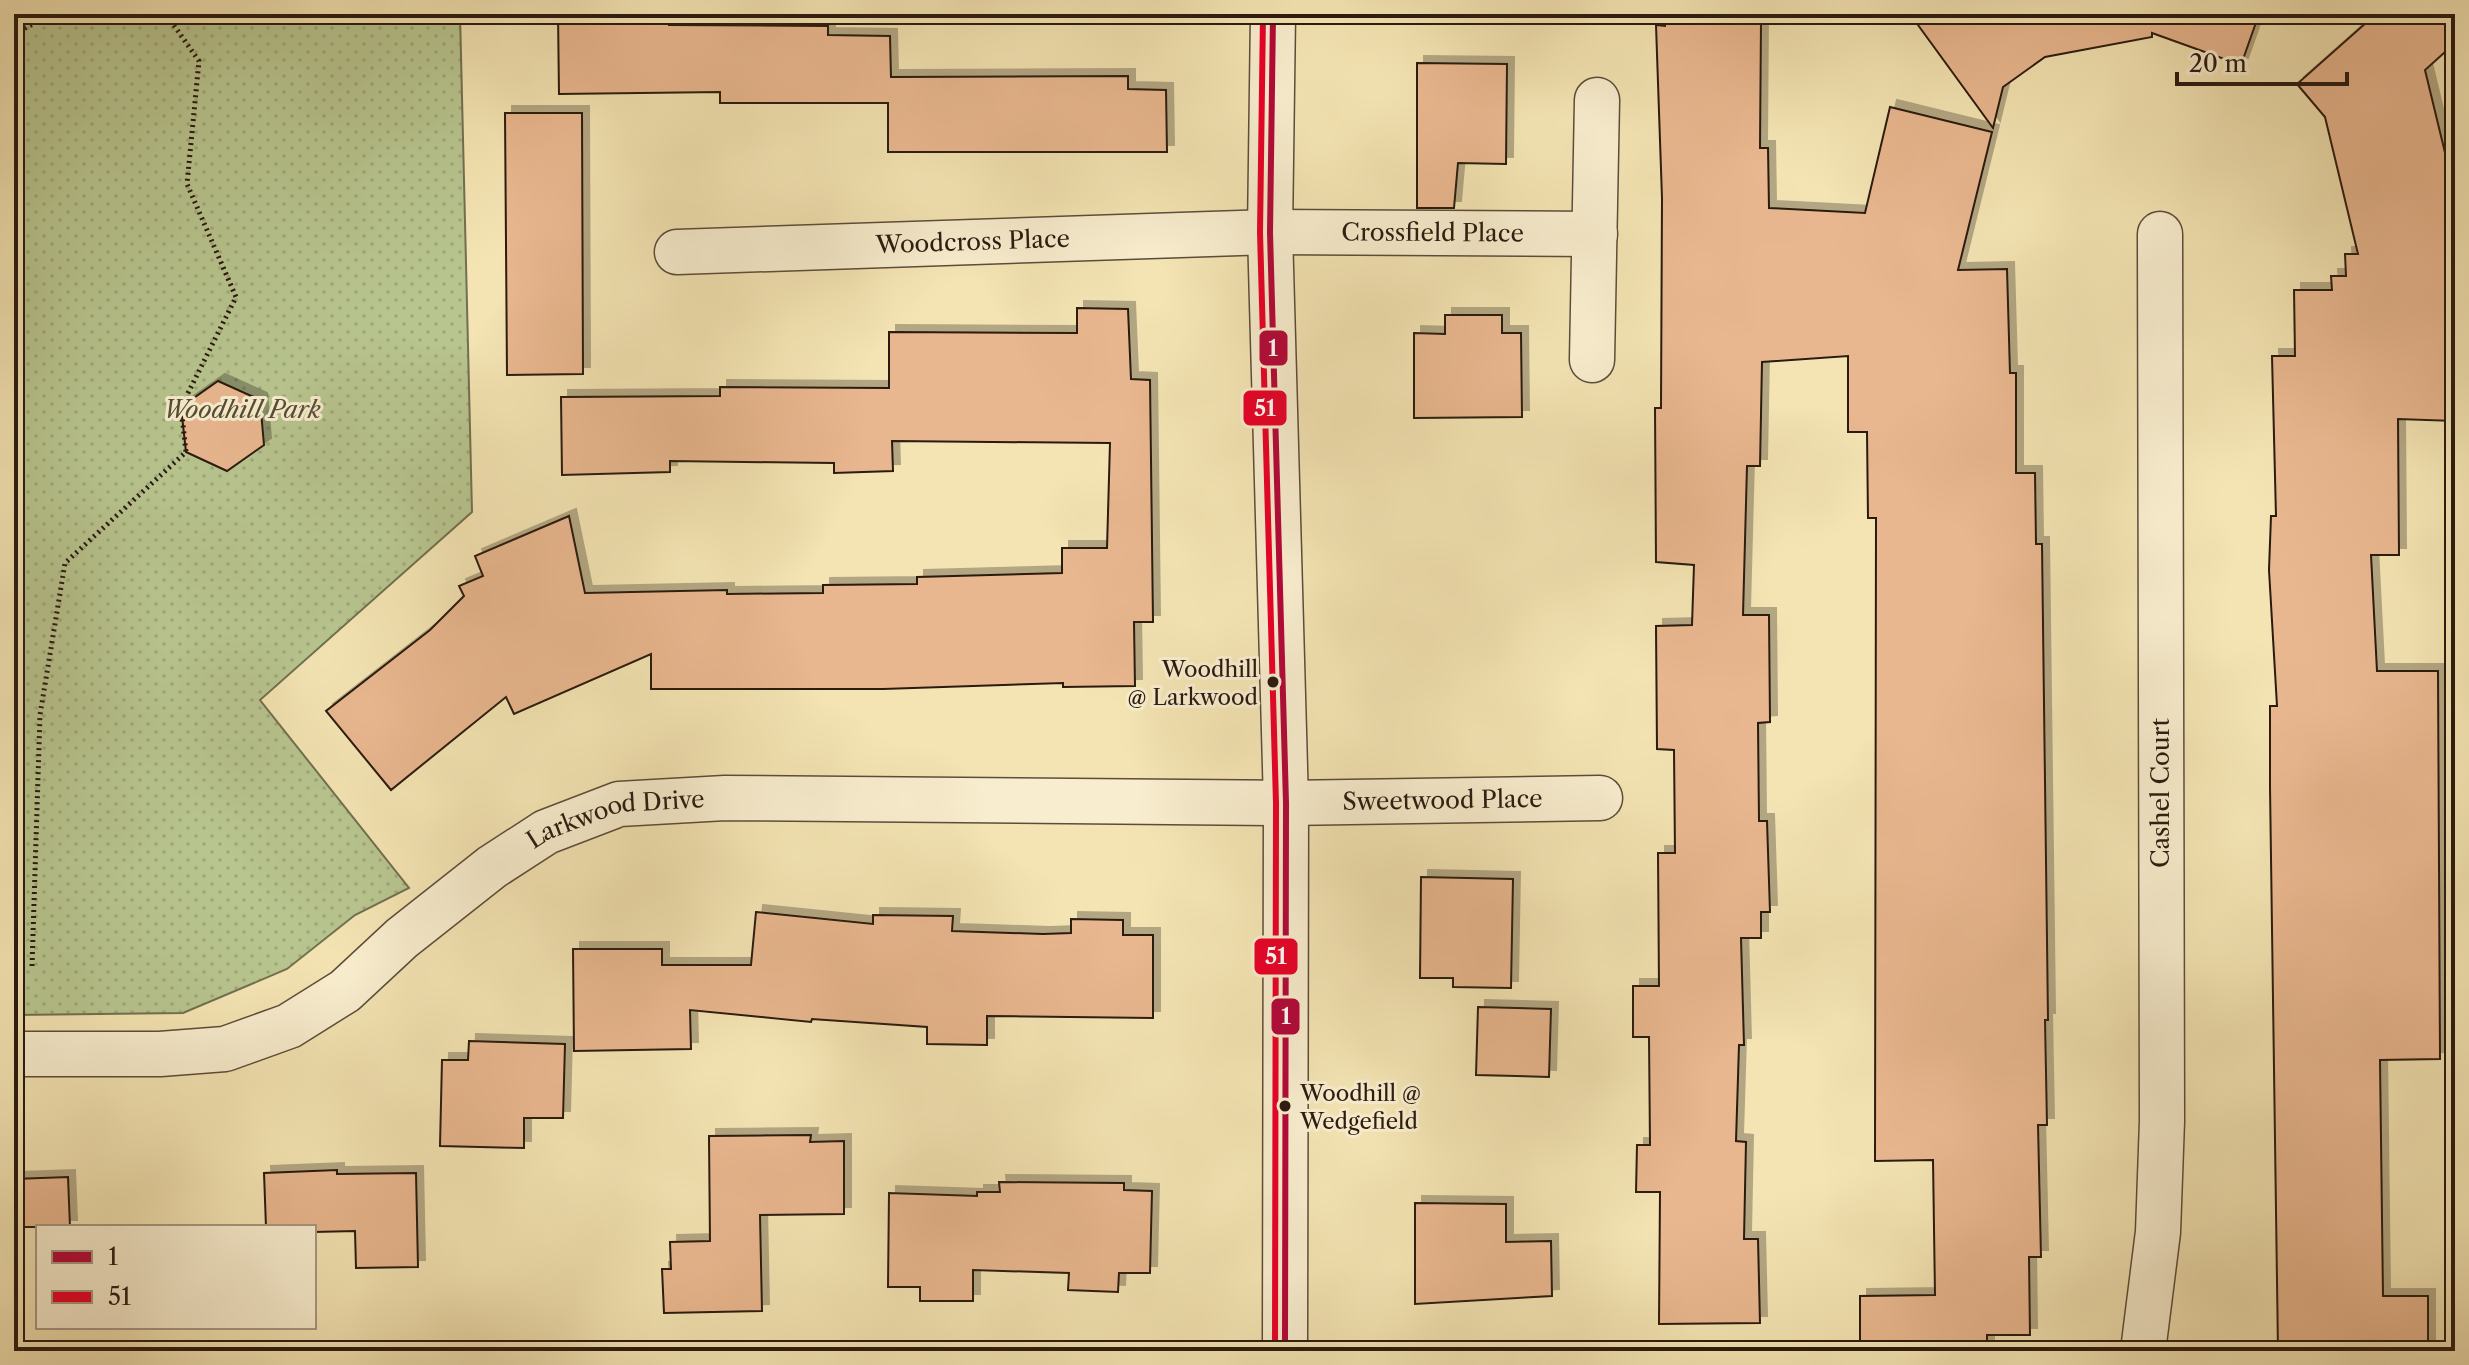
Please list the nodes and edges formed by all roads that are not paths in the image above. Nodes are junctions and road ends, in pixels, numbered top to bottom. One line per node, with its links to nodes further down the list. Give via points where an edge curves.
1 (1273, 14): 3 (street)
2 (1597, 100): 4 (street)
3 (1270, 232): 4 (street, Crossfield Place); 6 (street, Woodcross Place); 9 (street)
4 (1595, 234): 7 (street)
5 (2160, 234): 12 (street, Cashel Court, via 2162,1121 2158,1232)
6 (677, 252)
7 (1592, 360)
8 (1600, 798): 9 (street, Sweetwood Place)
9 (1286, 803): 10 (street, Larkwood Drive, via 725,798 619,804 546,832 492,867 345,991 289,1026 225,1049); 11 (street)
10 (14, 1054)
11 (1285, 1351)
12 (2143, 1351)

